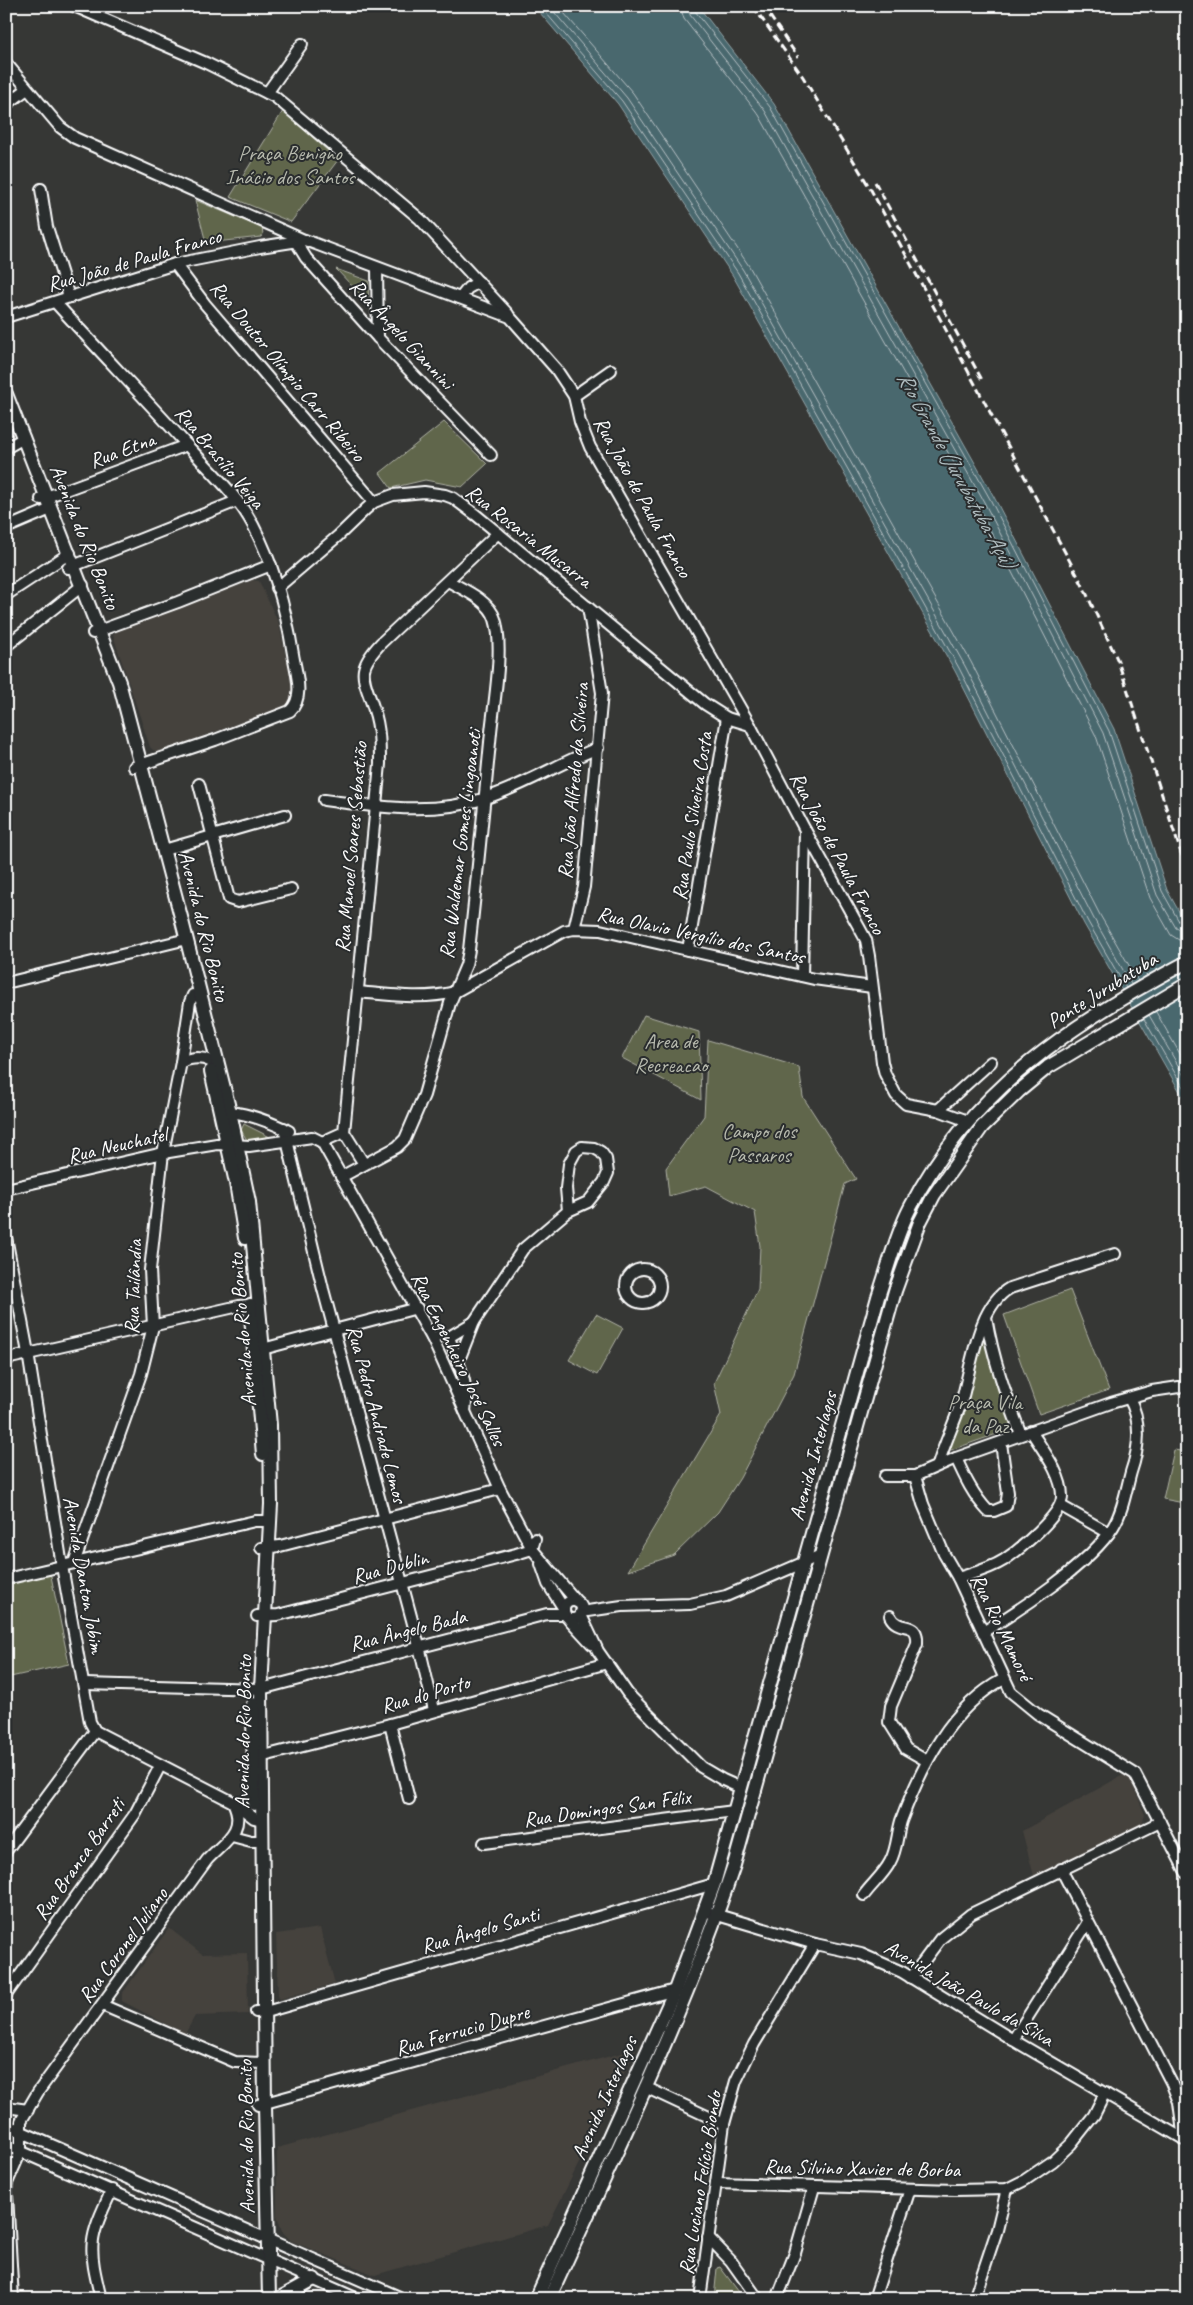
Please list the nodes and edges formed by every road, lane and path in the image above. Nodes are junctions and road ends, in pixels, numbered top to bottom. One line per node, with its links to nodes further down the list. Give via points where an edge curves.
1 (74, 6): 5 (street)
2 (302, 44): 5 (street)
3 (6, 63): 4 (street)
4 (27, 89): 6 (street); 8 (street, via 60,127 75,138)
5 (268, 93): 13 (street, via 420,219)
6 (6, 105)
7 (40, 189): 14 (street, via 47,227)
8 (273, 225): 9 (street); 10 (street)
9 (297, 238): 10 (street, Rua João de Paula Franco); 12 (street, Rua João de Paula Franco); 19 (street, Rua Ângelo Giannini, via 306,258)
10 (275, 244): 11 (street, Rua João de Paula Franco)
11 (175, 264): 14 (street, Rua João de Paula Franco); 30 (street, Rua Doutor Olímpio Carr Ribeiro, via 205,304)
12 (377, 268): 15 (street, Rua João de Paula Franco); 19 (street)
13 (478, 282): 15 (street); 18 (street)
14 (69, 297): 16 (street, Rua João de Paula Franco)
15 (460, 298): 18 (street, Rua João de Paula Franco)
16 (55, 302): 17 (street, Rua João de Paula Franco); 25 (street, Rua Brasílio Veiga)
17 (6, 317)
18 (510, 317): 22 (street, Rua João de Paula Franco, via 556,369)
19 (378, 338): 27 (street, Rua Ângelo Giannini)
20 (612, 370): 22 (street)
21 (6, 394): 24 (main road, Avenida do Rio Bonito)
22 (574, 396): 43 (street, Rua João de Paula Franco, via 590,447)
23 (6, 413): 24 (main road, Avenida do Rio Bonito)
24 (21, 440): 26 (street); 29 (main road, Avenida do Rio Bonito)
25 (187, 445): 28 (street, Rua Brasílio Veiga); 29 (street, Rua Etna)
26 (6, 448)
27 (491, 455)
28 (237, 501): 33 (street); 34 (street, Rua Brasílio Veiga, via 252,523)
29 (45, 502): 31 (street, Rua Etna); 33 (main road, Avenida do Rio Bonito)
30 (374, 502): 32 (street, Rua Rosaria Musarra, via 409,492 444,495 453,498); 37 (street, Rua Rosaria Musarra)
31 (6, 528)
32 (498, 533): 35 (street, Rua Manoel Soares Sebastião); 39 (street, Rua Rosaria Musarra)
33 (69, 561): 36 (main road, Avenida do Rio Bonito); 38 (street)
34 (271, 564): 37 (street, Rua Brasílio Veiga); 40 (street)
35 (448, 581): 47 (street, Rua Waldemar Gomes Lingoanoti, via 481,601 495,618 497,664); 49 (street, Rua Manoel Soares Sebastião, via 381,643 364,666 367,691 380,735)
36 (79, 587): 40 (main road, Avenida do Rio Bonito); 41 (street)
37 (277, 588): 45 (street, Rua Brasílio Veiga, via 299,692 295,706 290,711 215,740)
38 (6, 594)
39 (588, 607): 42 (street, Rua Rosaria Musarra, via 704,704); 44 (street, Rua João Alfredo da Silveira, via 602,693)
40 (97, 632): 45 (main road, Avenida do Rio Bonito)
41 (6, 646)
42 (727, 718): 43 (street, Rua Rosaria Musarra); 57 (street, Rua Paulo Silveira Costa)
43 (750, 725): 51 (street, Rua João de Paula Franco)
44 (598, 748): 47 (street); 55 (street, Rua João Alfredo da Silveira, via 584,887)
45 (138, 765): 53 (main road, Avenida do Rio Bonito); 56 (main road, Avenida do Rio Bonito)
46 (199, 784): 52 (street)
47 (485, 799): 49 (street, via 446,807); 64 (street, Rua Waldemar Gomes Lingoanoti, via 469,950)
48 (324, 800): 49 (street)
49 (375, 806): 63 (street, Rua Manoel Soares Sebastião)
50 (285, 816): 52 (street)
51 (805, 830): 59 (street); 62 (street, Rua João de Paula Franco, via 866,940)
52 (212, 837): 53 (street); 54 (street, via 229,899 238,902)
53 (164, 850): 56 (main road, Avenida do Rio Bonito)
54 (291, 889)
55 (574, 929): 57 (street, Rua Olavio Vergílio dos Santos, via 600,930); 64 (street, Rua Olavio Vergílio dos Santos, via 560,933)
56 (183, 940): 60 (street); 65 (main road, Avenida do Rio Bonito); 71 (main road, Avenida do Rio Bonito)
57 (688, 950): 59 (street, Rua Olavio Vergílio dos Santos)
58 (1187, 962): 66 (main road, Ponte Jurubatuba, via 1136,989)
59 (802, 976): 62 (street, Rua Olavio Vergílio dos Santos)
60 (6, 983)
61 (1187, 984): 70 (main road, Ponte Jurubatuba)
62 (872, 987): 72 (street, Rua João de Paula Franco, via 882,1062 896,1095 906,1104)
63 (358, 992): 64 (street, Rua Olavio Vergílio dos Santos, via 415,997); 76 (street, Rua Manoel Soares Sebastião)
64 (455, 992): 82 (street, Rua Waldemar Gomes Lingoanoti, via 424,1095 405,1139 398,1147)
65 (193, 994): 67 (main road, Avenida do Rio Bonito); 68 (street, Rua Tailândia)
66 (1038, 1053): 74 (main road, Avenida Interlagos)
67 (208, 1060): 68 (street, via 197,1058); 71 (street); 80 (main road, Avenida do Rio Bonito)
68 (181, 1062): 81 (street, Rua Tailândia)
69 (991, 1062): 72 (street)
70 (1048, 1067): 118 (main road, Avenida Interlagos, via 982,1128 934,1195 920,1222 895,1291)
71 (219, 1069): 73 (main road, Avenida do Rio Bonito)
72 (938, 1110): 74 (street, Rua João de Paula Franco)
73 (230, 1112): 75 (street, via 250,1115); 80 (main road, Avenida do Rio Bonito)
74 (968, 1121): 119 (main road, Avenida Interlagos, via 936,1164 910,1209 890,1261)
75 (284, 1128): 77 (street); 78 (street, Rua Pedro Andrade Lemos)
76 (344, 1132): 79 (street); 82 (street)
77 (302, 1137): 78 (street, Rua Neuchatel); 79 (street, via 312,1136)
78 (286, 1140): 80 (street, Rua Neuchatel); 93 (street, Rua Pedro Andrade Lemos)
79 (322, 1142): 83 (street, Rua Engenheiro José Salles)
80 (233, 1146): 81 (street, Rua Neuchatel, via 217,1144); 88 (main road, Avenida do Rio Bonito, via 250,1210)
81 (163, 1153): 84 (street, Rua Neuchatel); 92 (street, Rua Tailândia, via 150,1270)
82 (364, 1164): 83 (street, Rua Waldemar Gomes Lingoanoti)
83 (341, 1177): 89 (street, Rua Engenheiro José Salles)
84 (6, 1189)
85 (568, 1211): 85 (street, via 588,1202 608,1173 606,1159 594,1148 582,1147 569,1164); 91 (street, via 523,1249)
86 (6, 1237): 98 (street, Avenida Danton Jobim)
87 (1115, 1254): 90 (street, via 1010,1288 1001,1293)
88 (255, 1304): 92 (street); 96 (main road, Avenida do Rio Bonito)
89 (417, 1308): 93 (street); 95 (street, Rua Engenheiro José Salles)
90 (986, 1317): 104 (street, via 1001,1383); 107 (street)
91 (474, 1322): 94 (street); 100 (street)
92 (153, 1326): 98 (street); 121 (street, Rua Tailândia, via 141,1374)
93 (336, 1330): 96 (street); 112 (street, Rua Pedro Andrade Lemos)
94 (449, 1336): 95 (street); 97 (street); 100 (street)
95 (432, 1338): 97 (street, Rua Engenheiro José Salles)
96 (259, 1350): 113 (main road, Avenida do Rio Bonito, via 270,1425)
97 (438, 1350): 103 (street, Rua Engenheiro José Salles)
98 (28, 1354): 99 (street); 122 (street, Avenida Danton Jobim)
99 (6, 1359)
100 (459, 1360): 103 (street, via 466,1398)
101 (1179, 1387): 102 (street)
102 (1129, 1398): 104 (street); 114 (street, via 1135,1414 1138,1446 1121,1511)
103 (465, 1412): 110 (street, Rua Engenheiro José Salles)
104 (1026, 1433): 105 (street); 111 (street, via 1056,1475 1062,1497)
105 (1001, 1443): 106 (street); 106 (street, via 1008,1493 1006,1506 1001,1509 988,1510 980,1502 970,1489)
106 (956, 1458): 107 (street)
107 (938, 1466): 109 (street)
108 (885, 1476): 109 (street)
109 (915, 1476): 123 (street, Rua Rio Mamoré, via 944,1554)
110 (500, 1489): 112 (street); 117 (street, Rua Engenheiro José Salles, via 511,1502)
111 (1060, 1506): 114 (street); 123 (street, via 1030,1539 1004,1560 986,1570)
112 (386, 1519): 116 (street); 125 (street, Rua Pedro Andrade Lemos)
113 (266, 1520): 116 (main road, Avenida do Rio Bonito); 121 (street)
114 (1109, 1533): 131 (street, via 1056,1583)
115 (535, 1538): 117 (street)
116 (265, 1548): 129 (main road, Avenida do Rio Bonito)
117 (532, 1549): 120 (street, Rua Engenheiro José Salles); 125 (street, Rua Dublin)
118 (821, 1555): 119 (street); 159 (main road, Avenida Interlagos)
119 (806, 1560): 127 (street, via 726,1596 690,1604 622,1606); 144 (main road, Avenida Interlagos)
120 (540, 1561): 126 (street, Rua Engenheiro José Salles); 128 (street, Rua Engenheiro José Salles, via 548,1584)
121 (74, 1563): 122 (street)
122 (62, 1566): 124 (street); 136 (street, Avenida Danton Jobim)
123 (958, 1578): 131 (street, Rua Rio Mamoré)
124 (6, 1579)
125 (403, 1583): 129 (street, Rua Dublin, via 278,1616); 132 (street, Rua Pedro Andrade Lemos)
126 (576, 1602): 127 (street, via 582,1608); 128 (street, via 567,1603)
127 (581, 1613): 128 (street, via 576,1619); 133 (street, Rua Engenheiro José Salles)
128 (566, 1614): 132 (street, Rua Ângelo Bada, via 547,1614); 133 (street, Rua Engenheiro José Salles)
129 (261, 1616): 137 (main road, Avenida do Rio Bonito)
130 (890, 1616): 142 (street, via 896,1624 918,1634 917,1644 891,1706 889,1722 906,1749)
131 (983, 1632): 135 (street, Rua Rio Mamoré)
132 (419, 1646): 137 (street, Rua Ângelo Bada); 138 (street, Rua Pedro Andrade Lemos)
133 (596, 1649): 134 (street, Rua Engenheiro José Salles)
134 (606, 1663): 138 (street, Rua do Porto); 144 (street, Rua Engenheiro José Salles, via 628,1694 700,1766)
135 (1004, 1679): 142 (street, via 970,1702); 149 (street, Rua Rio Mamoré, via 1011,1692 1027,1706 1131,1770)
136 (85, 1684): 137 (street, Rua Ângelo Bada); 140 (street, Avenida Danton Jobim, via 90,1722)
137 (257, 1689): 141 (main road, Avenida do Rio Bonito)
138 (434, 1710): 139 (street, Rua do Porto)
139 (390, 1724): 141 (street, Rua do Porto); 145 (street)
140 (95, 1731): 143 (street); 153 (street)
141 (258, 1758): 148 (main road, Avenida do Rio Bonito)
142 (927, 1761): 157 (street, via 901,1823 890,1862)
143 (160, 1766): 146 (street); 164 (street, Rua Branca Barreti, via 135,1814)
144 (741, 1788): 147 (main road, Avenida Interlagos)
145 (409, 1799)
146 (233, 1802): 148 (street); 150 (street, via 238,1820)
147 (734, 1811): 152 (street, Rua Domingos San Félix); 156 (main road, Avenida Interlagos)
148 (258, 1819): 151 (main road, Avenida do Rio Bonito)
149 (1160, 1822): 154 (street); 155 (street)
150 (232, 1836): 151 (street); 165 (street, Rua Coronel Juliano, via 207,1860)
151 (258, 1841): 166 (main road, Avenida do Rio Bonito)
152 (484, 1843)
153 (6, 1851)
154 (1061, 1869): 160 (street); 162 (street, via 957,1924 940,1939)
155 (1187, 1874)
156 (714, 1884): 158 (main road, Avenida Interlagos); 166 (street, Rua Ângelo Santi)
157 (864, 1895)
158 (704, 1911): 159 (street); 163 (main road, Avenida Interlagos)
159 (717, 1915): 161 (street, Avenida João Paulo da Silva); 169 (main road, Avenida Interlagos)
160 (1088, 1922): 167 (street); 177 (street, via 1171,2082 1179,2102)
161 (815, 1944): 162 (street, Avenida João Paulo da Silva, via 861,1954); 174 (street, Rua Luciano Felício Biondo, via 742,2066)
162 (911, 1978): 167 (street, Avenida João Paulo da Silva)
163 (675, 1990): 171 (street, Rua Ferrucio Dupre); 200 (main road, Avenida Interlagos)
164 (6, 1995)
165 (102, 2005): 168 (street, via 235,2062); 173 (street, Rua Coronel Juliano)
166 (260, 2012): 168 (main road, Avenida do Rio Bonito)
167 (1012, 2040): 170 (street, Avenida João Paulo da Silva)
168 (261, 2063): 171 (main road, Avenida do Rio Bonito)
169 (645, 2087): 174 (street); 201 (main road, Avenida Interlagos)
170 (1104, 2093): 177 (street, Avenida João Paulo da Silva); 185 (street, via 1094,2115 1071,2144 1053,2161)
171 (261, 2105): 189 (main road, Avenida do Rio Bonito)
172 (6, 2107): 173 (street)
173 (28, 2110): 176 (street, Rua Coronel Juliano, via 21,2121)
174 (724, 2124): 182 (street, Rua Luciano Felício Biondo)
175 (6, 2125): 176 (street)
176 (21, 2131): 179 (street, Rua Coronel Juliano); 189 (street)
177 (1185, 2141)
178 (6, 2145): 179 (street)
179 (21, 2151): 181 (street); 186 (street)
180 (6, 2178): 181 (street)
181 (7, 2183): 187 (street)
182 (716, 2183): 183 (street, Rua Silvino Xavier de Borba); 188 (street, Rua Luciano Felício Biondo)
183 (814, 2187): 184 (street, Rua Silvino Xavier de Borba); 204 (street, via 796,2252)
184 (910, 2189): 185 (street, Rua Silvino Xavier de Borba); 205 (street)
185 (1007, 2189): 206 (street)
186 (112, 2190): 190 (street); 195 (street, via 93,2231 91,2245)
187 (8, 2214): 194 (street)
188 (708, 2237): 202 (street, Rua Luciano Felício Biondo); 203 (street, via 731,2261)
189 (263, 2238): 190 (main road, Avenida do Rio Bonito); 191 (street)
190 (264, 2258): 192 (street); 196 (main road, Avenida do Rio Bonito); 197 (main road, Avenida do Rio Bonito)
191 (320, 2261): 192 (street); 199 (street)
192 (314, 2279): 193 (street); 198 (main road)
193 (353, 2298)
194 (13, 2299)
195 (102, 2299)
196 (263, 2299)
197 (269, 2299)
198 (278, 2299)
199 (404, 2299)
200 (536, 2299)
201 (548, 2299)
202 (700, 2299)
203 (758, 2299)
204 (777, 2299)
205 (874, 2299)
206 (974, 2299)

